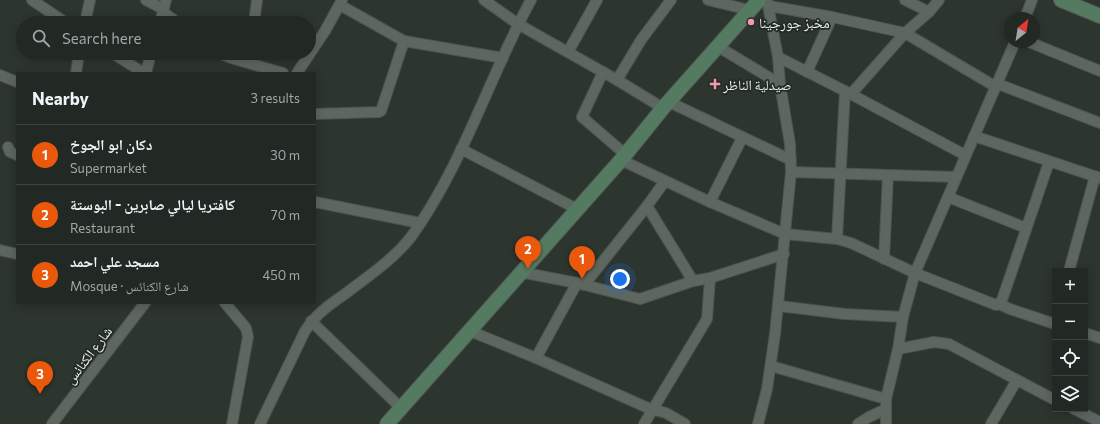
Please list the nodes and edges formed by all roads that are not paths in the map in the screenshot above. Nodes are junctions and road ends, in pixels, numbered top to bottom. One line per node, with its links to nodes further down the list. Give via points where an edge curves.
1 (32, 0): 20 (street)
2 (90, 0): 21 (street)
3 (146, 0): 16 (street)
4 (257, 0): 23 (street)
5 (484, 0): 25 (street)
6 (532, 0): 25 (street)
7 (597, 0): 32 (street)
8 (671, 0): 49 (street, via 641,40)
9 (708, 0): 15 (street)
10 (905, 0): 17 (street)
11 (939, 0): 17 (street)
12 (1032, 0): 18 (street)
13 (1061, 0): 19 (street)
14 (341, 2): 27 (street); 28 (street)
15 (761, 4): 24 (street); 29 (street); 33 (street)
16 (164, 7): 22 (street)
17 (929, 12): 26 (street)
18 (1027, 12)
19 (1099, 13)
20 (56, 16)
21 (87, 16)
22 (172, 16)
23 (255, 16)
24 (832, 17): 26 (street); 47 (street)
25 (518, 24): 32 (street); 34 (street)
26 (905, 33): 52 (street); 53 (street)
27 (404, 41): 34 (street); 55 (street, via 381,111)
28 (316, 44)
29 (717, 46): 51 (street); 54 (street)
30 (1040, 46): 40 (street)
31 (1013, 48): 52 (street)
32 (568, 52): 46 (street)
33 (778, 57): 47 (street); 51 (street)
34 (503, 58): 60 (street)
35 (78, 60): 41 (street)
36 (124, 60): 42 (street)
37 (149, 60): 43 (street)
38 (254, 60): 44 (street)
39 (306, 60): 45 (street)
40 (1100, 71)
41 (76, 72)
42 (143, 72)
43 (145, 72)
44 (281, 72)
45 (298, 72)
46 (602, 72): 49 (street); 63 (street, via 582,117)
47 (806, 72): 53 (street)
48 (0, 75): 50 (street)
49 (617, 80): 54 (street)
50 (16, 82)
51 (780, 84): 64 (street)
52 (997, 86): 56 (street); 57 (street)
53 (848, 92): 62 (street); 67 (street)
54 (666, 105): 58 (street); 63 (street)
55 (316, 114)
56 (1100, 123)
57 (974, 136): 62 (street); 65 (street)
58 (742, 138): 64 (street); 74 (street)
59 (8, 147): 61 (street, via 10,152)
60 (461, 149): 76 (street); 77 (street, via 436,198)
61 (16, 155)
62 (965, 155): 69 (street)
63 (623, 157): 71 (street); 76 (street)
64 (791, 160): 66 (street)
65 (1049, 162): 70 (street); 78 (street)
66 (791, 172): 67 (street); 79 (street)
67 (841, 173): 68 (street); 80 (street)
68 (888, 175): 69 (street); 84 (street)
69 (956, 177): 72 (street)
70 (1097, 177): 85 (street)
71 (665, 181): 74 (street); 75 (street)
72 (948, 197): 78 (street); 87 (street)
73 (316, 202): 77 (street)
74 (710, 202): 79 (street)
75 (647, 206): 89 (street); 90 (street)
76 (577, 209): 86 (street)
77 (420, 222): 96 (street, via 392,258)
78 (1026, 228): 93 (street)
79 (785, 234): 80 (street); 83 (street)
80 (837, 239): 84 (street)
81 (0, 250): 82 (street)
82 (16, 254)
83 (784, 254): 88 (street); 94 (street)
84 (884, 259): 87 (street)
85 (1070, 268)
86 (520, 272): 90 (street); 98 (street)
87 (915, 273): 93 (street, via 992,304); 95 (street)
88 (710, 278): 89 (street); 108 (street, via 708,319)
89 (693, 280): 90 (street, via 640,299)
90 (580, 284): 102 (street)
91 (141, 304): 111 (street, شارع الكنائس)
92 (226, 304): 112 (street, via 246,328 248,337)
93 (999, 304): 97 (street)
94 (779, 306): 95 (street, via 845,314); 103 (street)
95 (903, 317): 101 (street)
96 (311, 321): 107 (street); 113 (street)
97 (1052, 323)
98 (470, 331): 102 (street); 107 (street)
99 (1088, 334): 100 (street)
100 (1100, 338)
101 (898, 349): 104 (street, via 934,342 949,344); 106 (street)
102 (536, 358): 108 (street)
103 (771, 366): 106 (street); 117 (street)
104 (1017, 380): 105 (street); 120 (street)
105 (1052, 398)
106 (886, 404): 118 (street); 119 (street)
107 (401, 408): 114 (street)
108 (654, 410): 115 (street); 116 (street, via 666,413)
109 (1080, 412): 110 (street)
110 (1100, 422)
111 (52, 424)
112 (232, 424)
113 (260, 424)
114 (387, 424)
115 (644, 424)
116 (685, 424)
117 (758, 424)
118 (858, 424)
119 (886, 424)
120 (991, 424)

